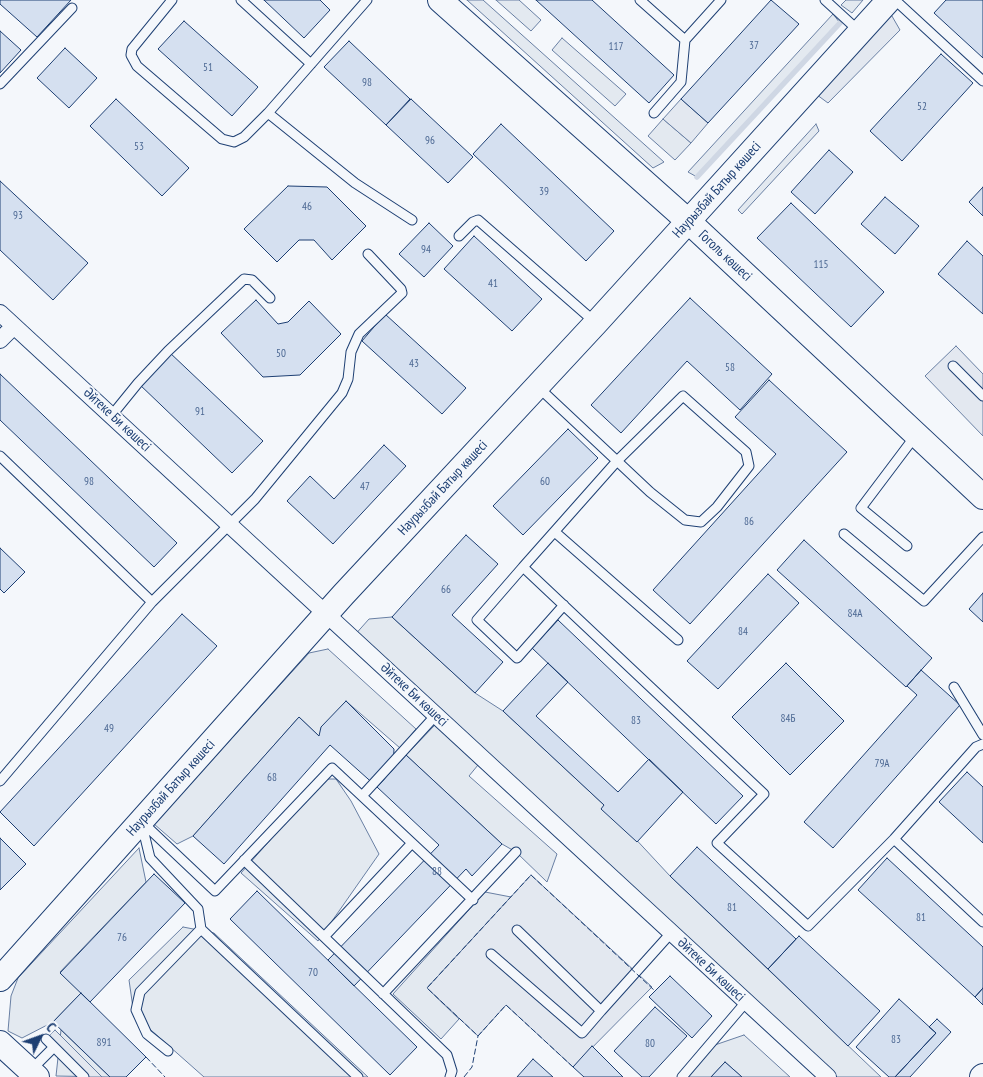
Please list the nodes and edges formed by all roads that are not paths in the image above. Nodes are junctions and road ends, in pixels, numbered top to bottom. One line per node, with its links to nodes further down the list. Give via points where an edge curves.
1 (172, 0): 16 (lane, via 132,49 131,55 137,66 222,139 234,142 244,137)
2 (241, 0): 13 (lane)
3 (367, 0): 13 (lane)
4 (440, 0): 19 (main road, Гоголь көшесі)
5 (640, 0): 12 (lane)
6 (722, 0): 12 (lane)
7 (825, 0): 11 (lane)
8 (889, 0): 11 (main road, Наурызбай Батыр көшесі)
9 (895, 0): 14 (lane)
10 (72, 8): 15 (lane)
11 (860, 32): 19 (main road, Наурызбай Батыр көшесі)
12 (685, 40): 17 (lane, via 681,82)
13 (310, 64): 16 (lane)
14 (983, 81)
15 (0, 84)
16 (268, 113): 18 (lane, via 355,183)
17 (654, 113)
18 (412, 220)
19 (688, 222): 24 (main road, Наурызбай Батыр көшесі); 31 (main road, Гоголь көшесі)
20 (459, 236): 24 (lane, via 478,220)
21 (368, 254): 35 (lane, via 402,293 359,334 351,352 348,379 342,393 255,499)
22 (270, 298): 30 (lane, via 252,280 244,279 168,351)
23 (0, 313): 25 (street, Әйтеке Би көшесі)
24 (596, 323): 28 (main road, Наурызбай Батыр көшесі)
25 (14, 326): 26 (street); 30 (street, Әйтеке Би көшесі)
26 (0, 340)
27 (952, 366): 29 (lane)
28 (538, 386): 33 (lane); 43 (main road, Наурызбай Батыр көшесі)
29 (983, 396)
30 (112, 416): 35 (street, Әйтеке Би көшесі)
31 (916, 435): 34 (main road, Гоголь көшесі); 39 (lane, via 861,508)
32 (0, 456): 41 (lane)
33 (617, 461): 33 (lane, via 685,520 701,522 749,466 746,452 683,396); 36 (lane)
34 (983, 497)
35 (229, 524): 41 (lane); 43 (street, Әйтеке Би көшесі)
36 (556, 533): 40 (lane); 44 (lane)
37 (844, 534): 38 (lane, via 924,601)
38 (983, 537)
39 (907, 546)
40 (523, 567): 42 (lane); 42 (lane, via 477,620 516,658)
41 (152, 602): 49 (lane)
42 (564, 604): 52 (lane, via 764,794 717,843 808,926)
43 (327, 613): 46 (street, Әйтеке Би көшесі); 51 (main road, Наурызбай Батыр көшесі)
44 (678, 640)
45 (954, 687): 47 (lane)
46 (436, 715): 50 (lane); 60 (street, Әйтеке Би көшесі)
47 (983, 735)
48 (983, 744): 52 (lane, via 976,747)
49 (0, 781)
50 (362, 796): 53 (lane); 55 (lane, via 332,768)
51 (141, 821): 55 (lane, via 215,890); 58 (lane, via 150,858 198,909); 63 (main road, Наурызбай Батыр көшесі)
52 (894, 839): 57 (lane)
53 (412, 843): 56 (lane); 61 (lane)
54 (516, 852): 56 (lane)
55 (244, 860): 61 (lane)
56 (473, 900): 64 (lane)
57 (983, 922)
58 (201, 929): 70 (lane, via 140,992 136,1010 147,1034); 73 (lane)
59 (516, 930): 66 (lane)
60 (671, 933): 65 (street, Әйтеке Би көшесі); 66 (lane)
61 (324, 937): 64 (lane)
62 (492, 954): 66 (lane, via 582,1033)
63 (0, 978)
64 (383, 994): 74 (lane, via 447,1055 452,1071)
65 (746, 1002): 75 (lane); 76 (street, Әйтеке Би көшесі)
66 (600, 1011)
67 (46, 1039): 69 (lane)
68 (0, 1043): 71 (main road)
69 (54, 1047): 71 (lane); 72 (lane)
70 (168, 1051)
71 (33, 1074)
72 (84, 1077)
73 (358, 1077)
74 (450, 1077)
75 (682, 1077)
76 (828, 1077)

